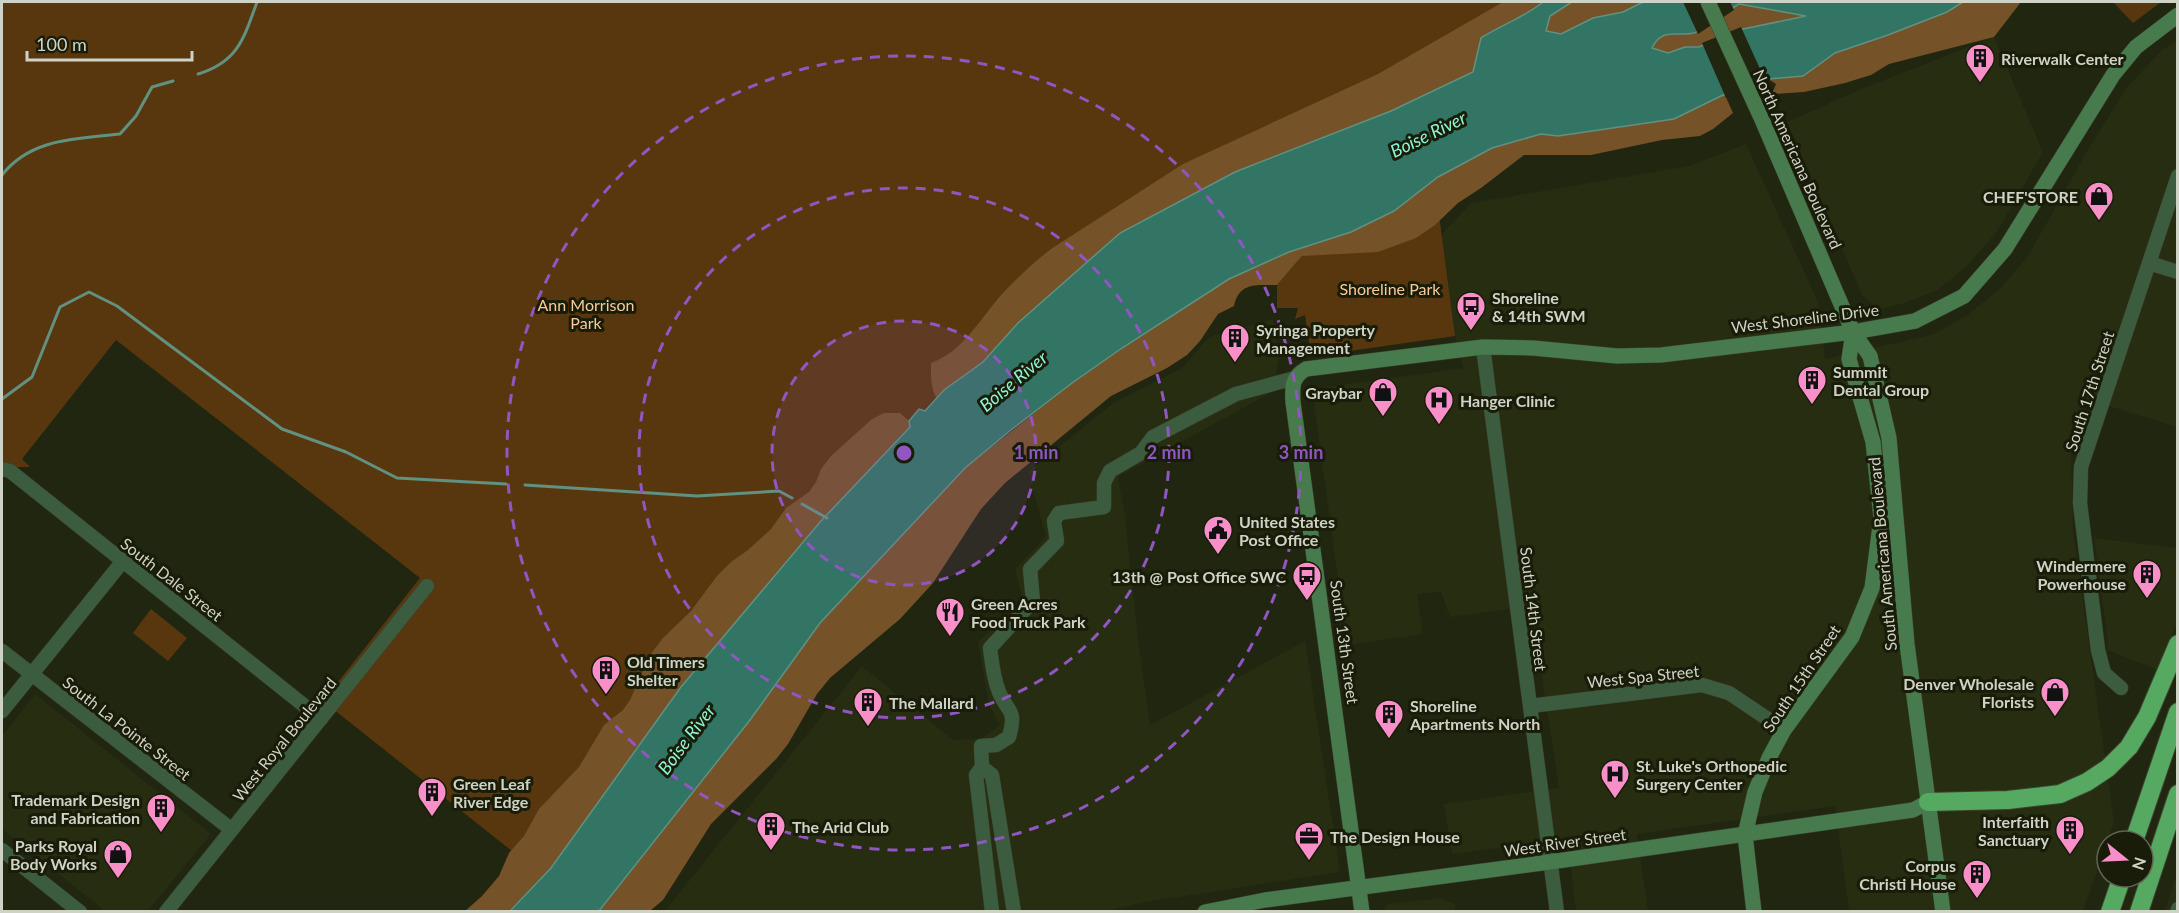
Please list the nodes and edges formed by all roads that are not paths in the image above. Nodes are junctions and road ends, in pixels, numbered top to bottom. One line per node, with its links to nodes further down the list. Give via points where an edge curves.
1 (1708, 2): 6 (main road, North Americana Boulevard)
2 (2178, 15): 6 (main road, West Shoreline Drive, via 2136,47 2113,75 2005,249 1964,296 1915,321)
3 (2178, 176): 4 (street, South 17th Street)
4 (2149, 263): 5 (street); 16 (street, South 17th Street, via 2081,467 2080,502 2098,650 2104,673)
5 (2178, 272)
6 (1853, 332): 7 (main road, West Shoreline Drive, via 1661,355 1617,356); 9 (main road, South Americana Boulevard, via 1850,358); 24 (main road, South Americana Boulevard, via 1870,356 1889,438 1907,644)
7 (1483, 346): 8 (main road, West Shoreline Drive, via 1306,369); 17 (street, South 14th Street)
8 (1294, 378): 22 (street, via 1236,394 1153,437 1141,453 1110,471 1104,483 1104,507 1059,513 1054,521 1056,541 1030,569 1033,601 990,648 993,673 1013,723 1009,737 996,745 981,746); 30 (main road, South 13th Street, via 1293,402)
9 (1876, 462): 21 (main road, South 15th Street, via 1881,518 1872,588 1852,637)
10 (2, 469): 11 (street, South Dale Street, via 10,471)
11 (123, 561): 15 (street); 20 (street, South Dale Street)
12 (427, 586): 20 (street, West Royal Boulevard)
13 (2178, 644): 24 (highway, via 2147,717 2129,747 2109,768 2087,782 2060,794)
14 (2, 651): 15 (street, South La Pointe Street)
15 (31, 674): 18 (street); 26 (street, South La Pointe Street)
16 (2121, 688)
17 (1530, 706): 21 (street, West Spa Street, via 1702,685 1729,693); 29 (street, South 14th Street)
18 (2, 711)
19 (2178, 712): 25 (highway)
20 (321, 718): 26 (street, West Royal Boulevard)
21 (1784, 730): 27 (main road, South 15th Street, via 1755,792)
22 (982, 767): 34 (street, via 976,775); 35 (street, via 992,775)
23 (2178, 794): 42 (highway)
24 (1928, 802): 27 (main road, West River Street, via 1913,810); 40 (main road, South Americana Boulevard)
25 (2138, 829)
26 (232, 830): 33 (street, West Royal Boulevard)
27 (1745, 835): 29 (main road, West River Street); 39 (main road, South 15th Street)
28 (2, 850): 32 (street)
29 (1550, 862): 30 (main road, West River Street); 38 (street, South 14th Street)
30 (1359, 888): 36 (main road, West River Street); 37 (main road, South 13th Street)
31 (2118, 889): 41 (highway)
32 (80, 912)
33 (166, 912)
34 (992, 912)
35 (1014, 912)
36 (1205, 912)
37 (1362, 912)
38 (1557, 912)
39 (1754, 912)
40 (1943, 912)
41 (2110, 912)
42 (2139, 912)

